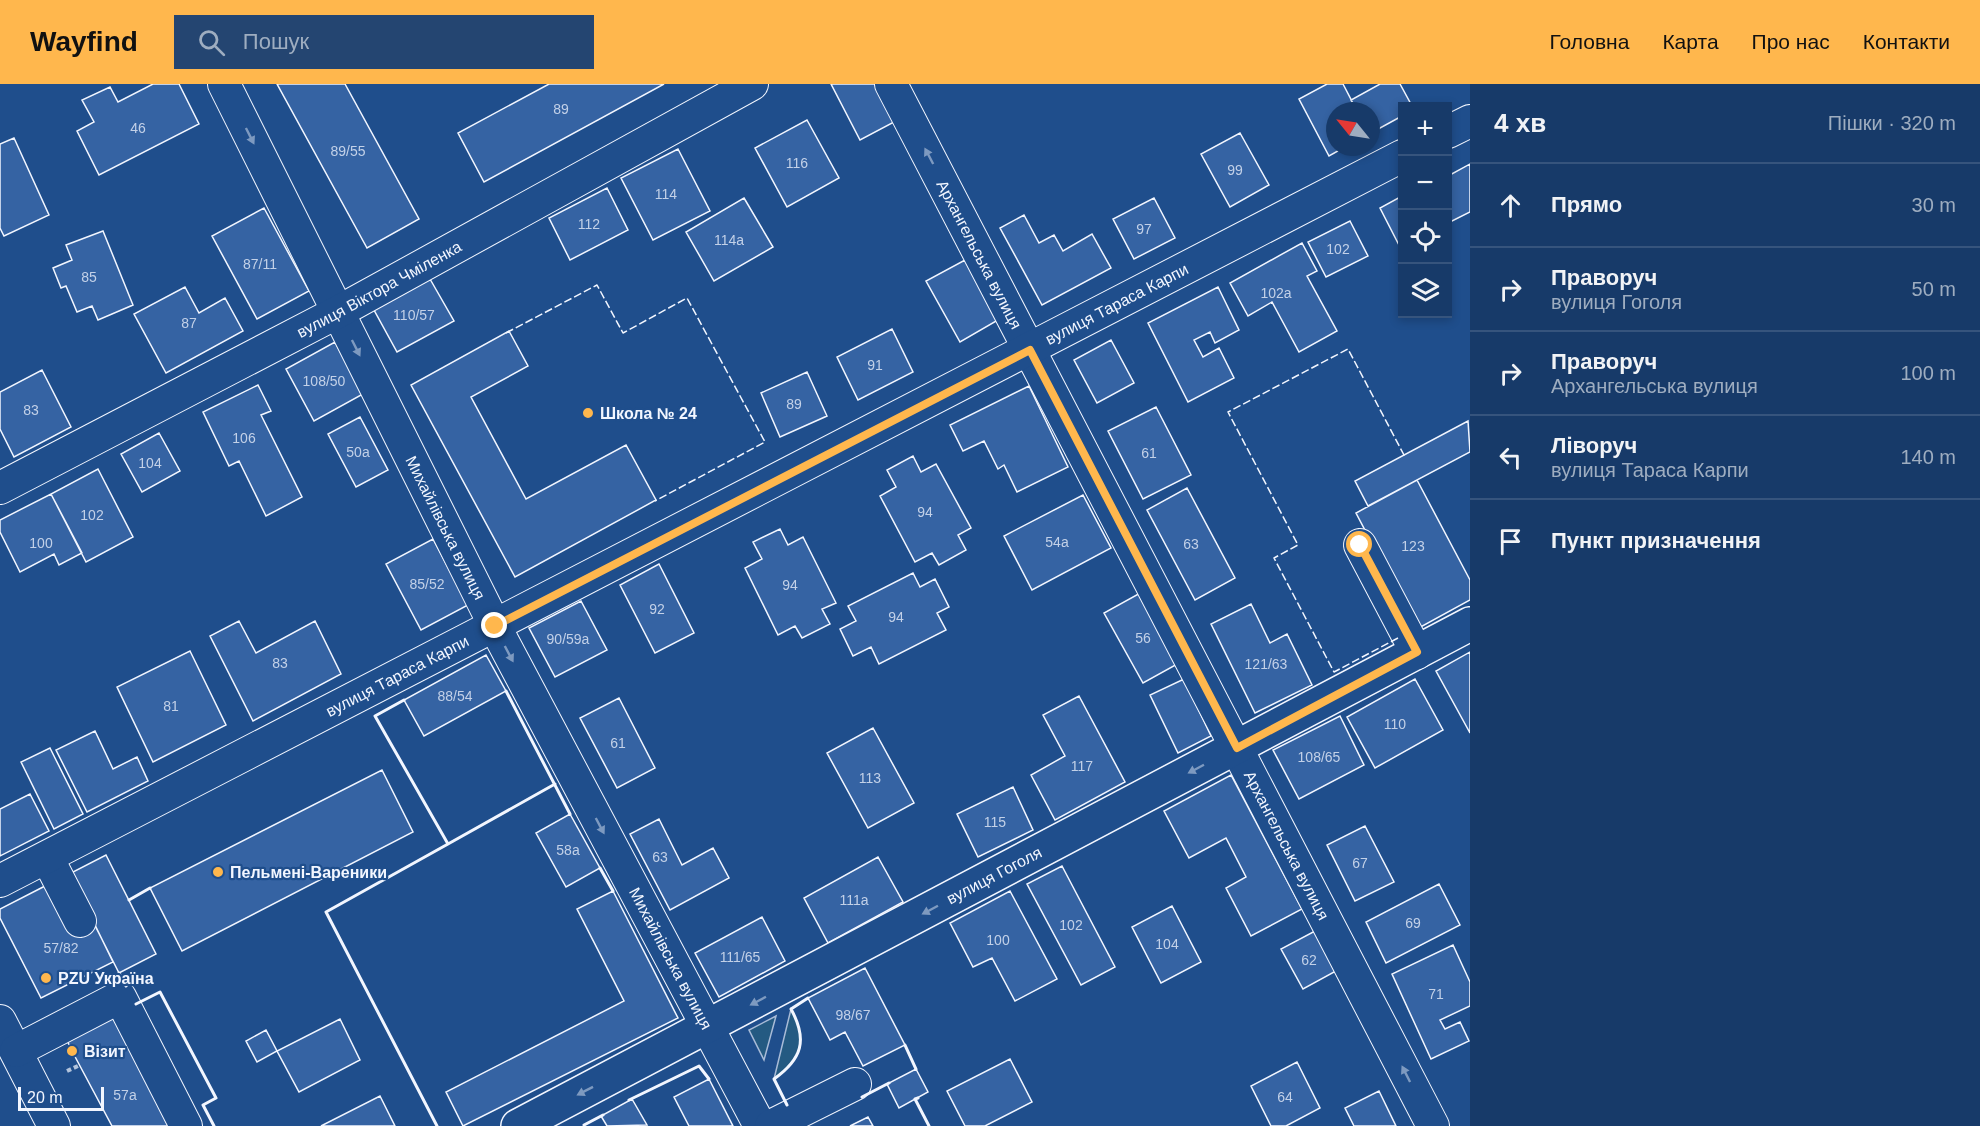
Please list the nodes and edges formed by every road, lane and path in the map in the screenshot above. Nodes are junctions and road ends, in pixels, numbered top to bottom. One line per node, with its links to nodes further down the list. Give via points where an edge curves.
1 (224, 84): 7 (street, Михайлівська вулиця, one-way to 7)
2 (752, 84): 7 (street, вулиця Віктора Чміленка)
3 (891, 84): 8 (street, Архангельська вулиця, one-way to 3)
4 (1470, 120): 5 (street)
5 (1452, 130)
6 (1398, 158): 8 (street, вулиця Тараса Карпи)
7 (338, 312): 9 (street, вулиця Віктора Чміленка); 12 (street, Михайлівська вулиця, one-way to 12)
8 (1030, 350): 12 (street, вулиця Тараса Карпи); 14 (street, Архангельська вулиця)
9 (0, 488)
10 (1360, 545): 13 (street)
11 (1470, 624): 13 (main road, вулиця Гоголя)
12 (495, 626): 15 (street, вулиця Тараса Карпи); 19 (street, Михайлівська вулиця, one-way to 19)
13 (1417, 652): 14 (main road, вулиця Гоголя)
14 (1237, 748): 19 (main road, вулиця Гоголя, one-way to 19); 29 (street, Архангельська вулиця, one-way to 14)
15 (48, 859): 16 (street, вулиця Тараса Карпи); 17 (street)
16 (0, 881)
17 (80, 921)
18 (0, 1020): 20 (street)
19 (707, 1029): 26 (main road, вулиця Гоголя, one-way to 26); 27 (street, Михайлівська вулиця)
20 (16, 1051): 24 (street); 25 (street, via 120,997)
21 (80, 1065): 22 (path)
22 (67, 1071)
23 (855, 1084): 28 (street)
24 (54, 1126)
25 (186, 1126)
26 (518, 1126)
27 (760, 1126)
28 (771, 1126)
29 (1433, 1126)

